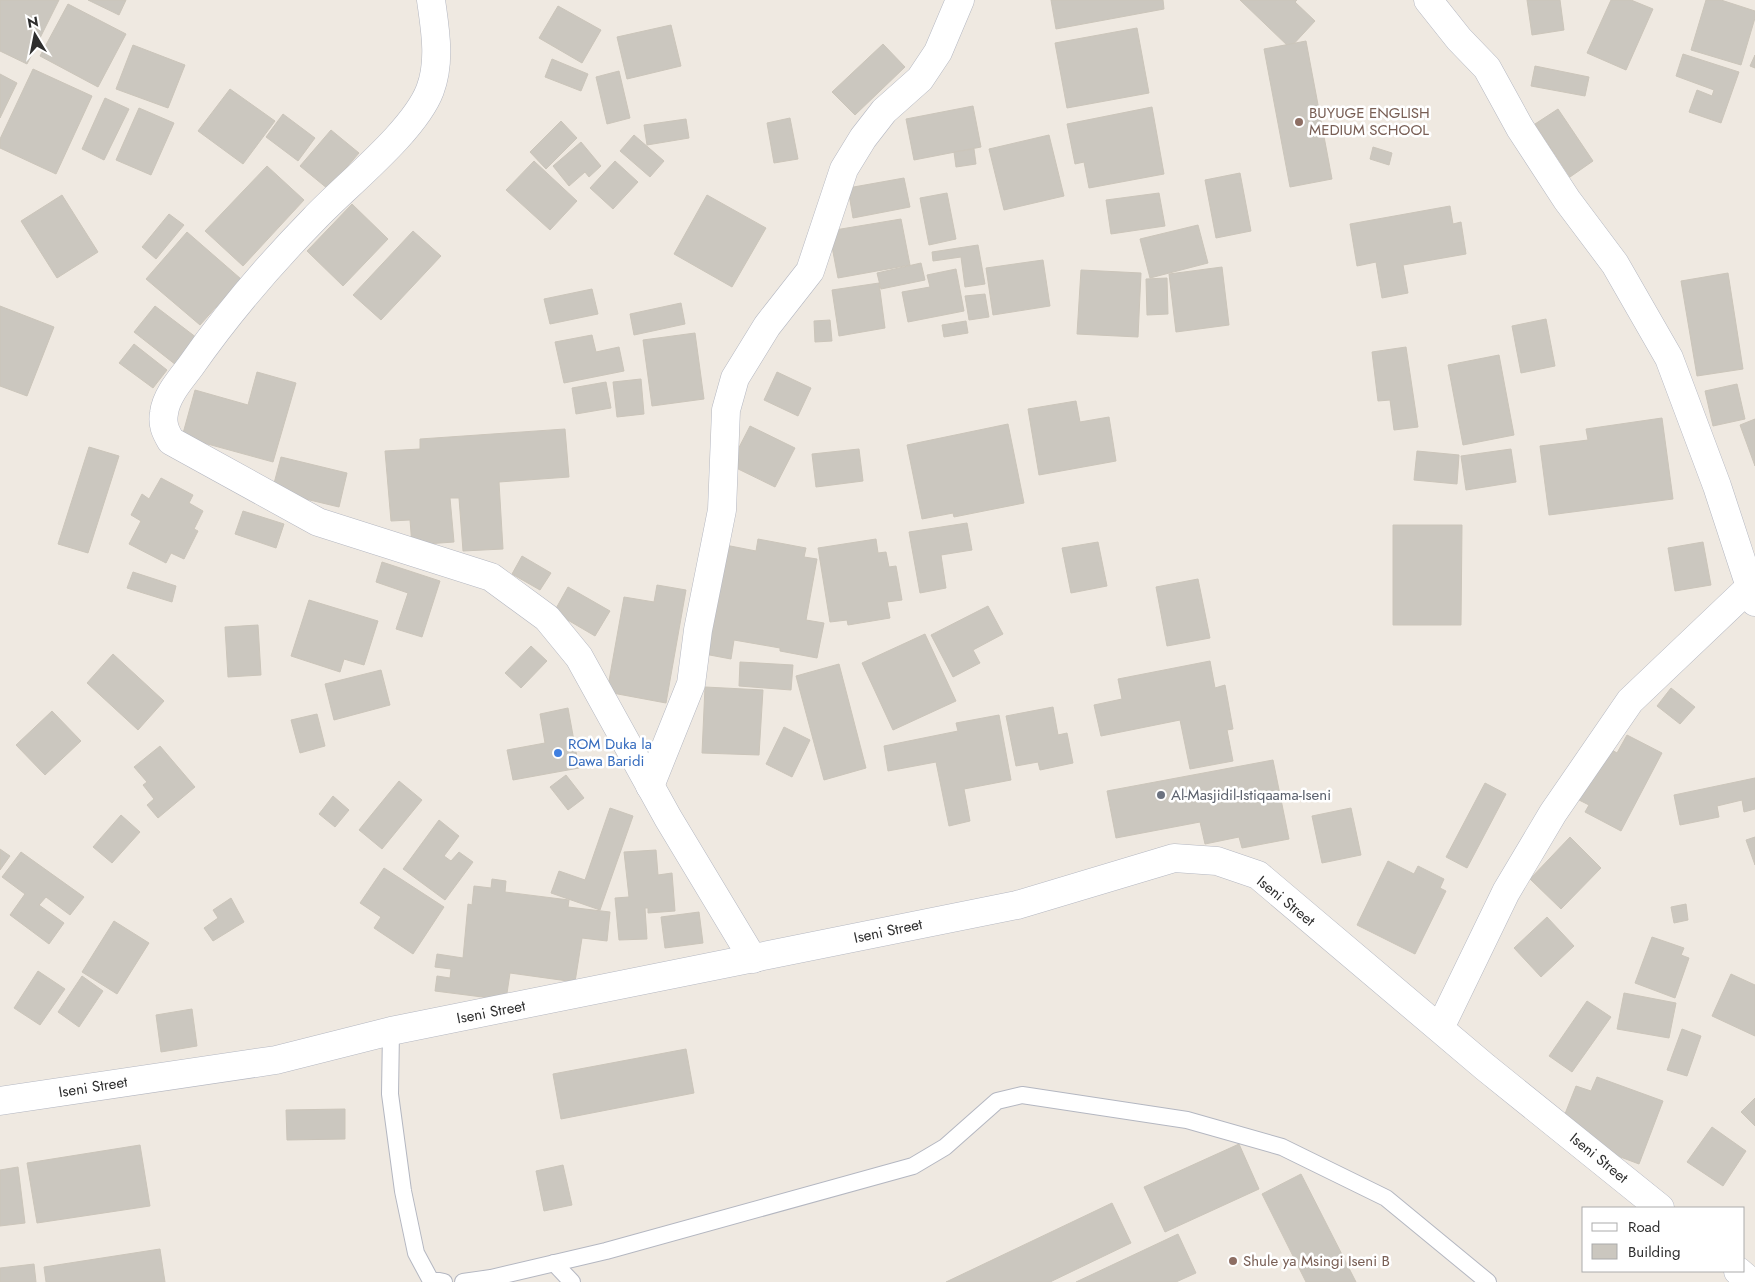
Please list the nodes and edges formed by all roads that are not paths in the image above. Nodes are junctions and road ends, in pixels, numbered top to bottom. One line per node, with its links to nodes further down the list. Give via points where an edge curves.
1 (431, 0): 5 (street, via 436,36 435,66 430,90 410,123 313,219 208,341 171,393 164,412 164,428 171,441 318,522 491,577 523,600 547,618 579,658)
2 (960, 0): 5 (street, via 938,52 920,78 884,111 844,168 810,271 767,326 735,378 726,410 722,510 692,676)
3 (1428, 0): 4 (street, via 1487,68 1520,128 1567,200 1615,264 1669,358)
4 (1753, 594): 7 (street, via 1630,701 1553,813 1506,892)
5 (650, 786): 6 (street)
6 (753, 959): 7 (street, Iseni Street, via 1017,905 1174,858 1217,861 1258,876); 8 (street, Iseni Street)
7 (1440, 1028): 10 (street, Iseni Street)
8 (391, 1031): 9 (street, Iseni Street, via 276,1060); 13 (lane, via 390,1094 414,1244 430,1279)
9 (0, 1101)
10 (1659, 1207)
11 (554, 1263): 14 (lane); 15 (lane); 16 (lane, via 913,1166 945,1147 997,1101 1022,1095 1187,1120 1282,1147 1386,1198)
12 (1739, 1272): 17 (street)
13 (444, 1282)
14 (463, 1282)
15 (572, 1282)
16 (1488, 1282)
17 (1751, 1282)

